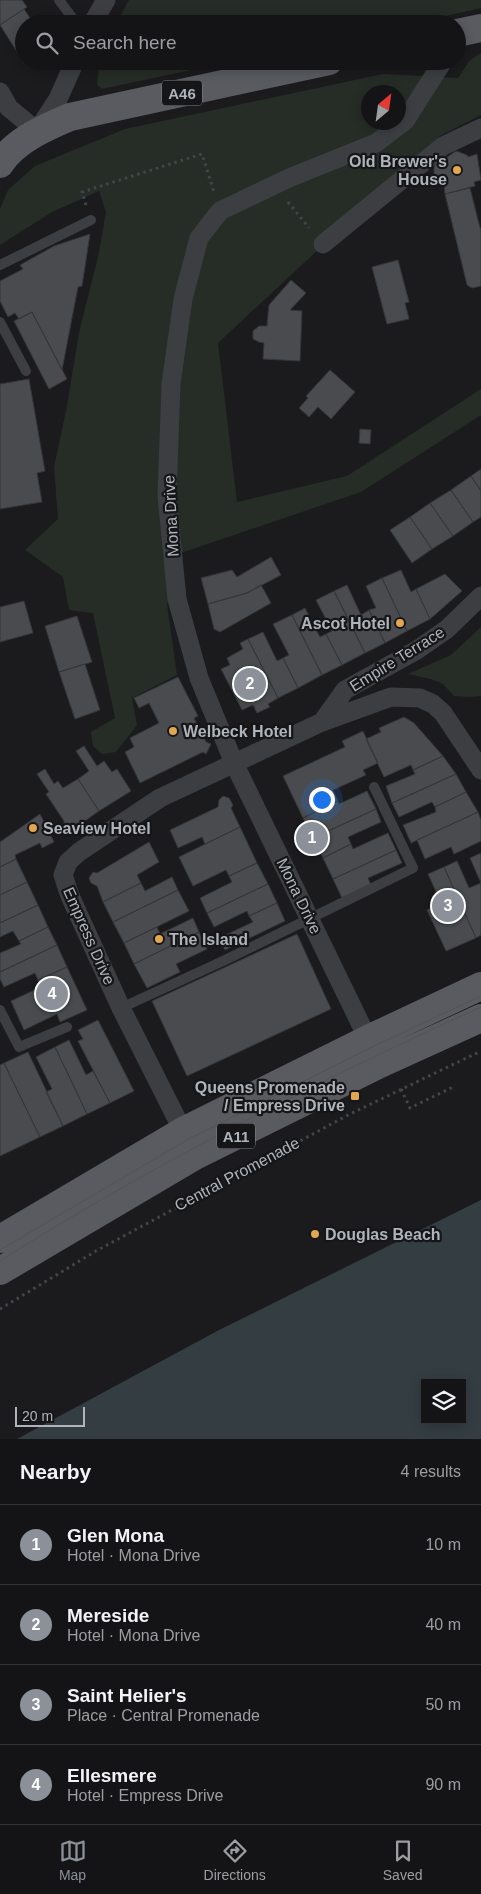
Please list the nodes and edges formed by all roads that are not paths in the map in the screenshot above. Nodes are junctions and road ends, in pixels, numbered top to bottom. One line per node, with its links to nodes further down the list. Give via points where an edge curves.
1 (59, 0): 3 (lane)
2 (106, 0): 4 (street)
3 (70, 15)
4 (97, 15)
5 (481, 28): 6 (main road)
6 (466, 31)
7 (71, 70): 12 (street, via 58,99)
8 (287, 70): 12 (main road, A46, via 70,117)
9 (438, 70): 21 (street, Mona Drive, via 406,121 376,143 220,211 199,238 183,299 171,384 167,496 177,599 199,678)
10 (0, 92): 12 (street, via 10,108)
11 (481, 128): 15 (street, via 443,146)
12 (37, 131): 13 (main road, A46)
13 (0, 164)
14 (91, 220): 16 (lane)
15 (323, 244)
16 (0, 265)
17 (0, 322): 18 (lane)
18 (26, 371)
19 (481, 596): 20 (street, Empire Terrace, via 447,630 418,650 345,690)
20 (322, 722): 21 (street, Empire Terrace); 22 (street, via 391,697 420,698 443,713)
21 (234, 763): 24 (street, Mona Drive); 26 (street, Empress Drive, via 160,798 78,852 62,875)
22 (481, 770)
23 (374, 787): 24 (lane, via 413,868)
24 (310, 917): 26 (lane); 30 (street, Mona Drive)
25 (481, 986): 30 (main road, A11)
26 (121, 1008): 32 (street, Empress Drive)
27 (0, 1010): 29 (lane, via 18,1047)
28 (481, 1018): 31 (main road, Central Promenade / A11)
29 (67, 1027)
30 (368, 1039): 31 (street, Mona Drive); 32 (main road, A11)
31 (380, 1064): 33 (main road, Central Promenade / A11)
32 (183, 1131): 33 (street, Empress Drive); 34 (main road, A11)
33 (195, 1156): 35 (main road, Central Promenade / A11)
34 (0, 1239)
35 (0, 1271)

